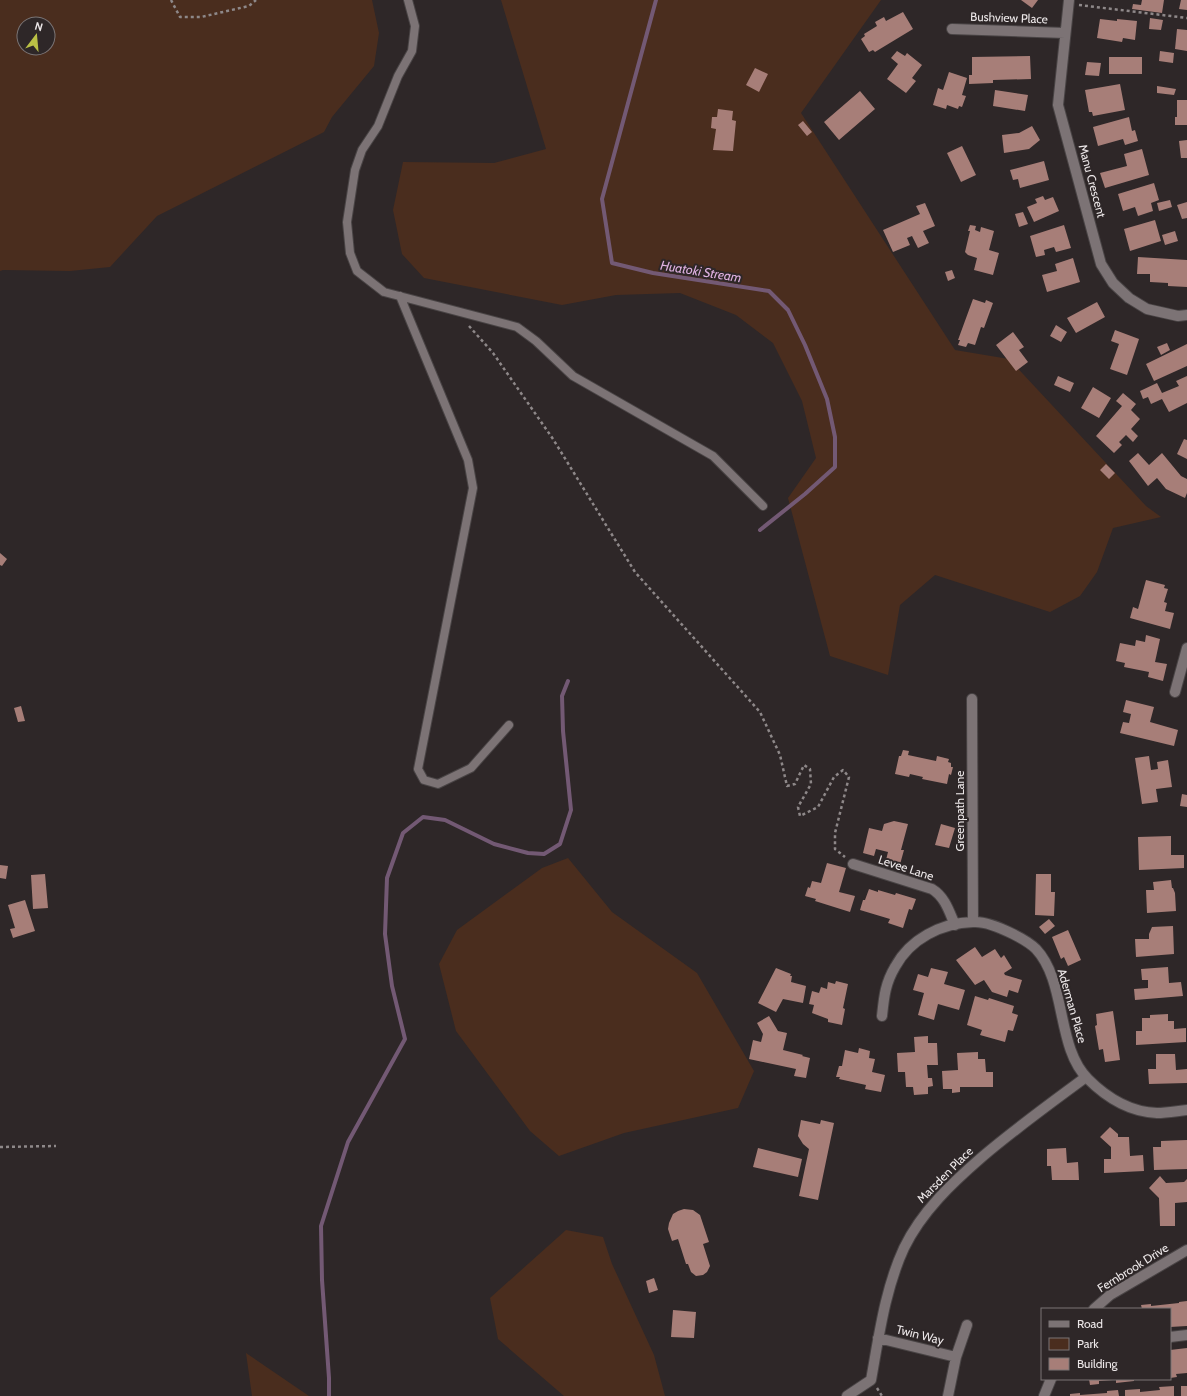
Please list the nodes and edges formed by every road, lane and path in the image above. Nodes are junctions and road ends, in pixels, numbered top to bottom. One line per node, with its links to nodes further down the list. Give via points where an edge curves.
1 (171, 0): 2 (path, via 180,17 201,17 249,6)
2 (256, 0)
3 (408, 0): 8 (lane, via 415,26 412,51 398,76 378,126 362,150 355,170 347,222 350,253 357,271 384,292)
4 (1069, 2): 5 (path); 7 (street, Manu Crescent)
5 (1187, 18)
6 (952, 29): 7 (street, Bushview Place)
7 (1065, 33): 10 (street, Manu Crescent, via 1058,105 1101,264 1113,283 1129,298 1147,309 1178,316)
8 (400, 296): 9 (lane); 15 (lane, via 468,460 473,488 418,769 424,780 438,784 471,768)
9 (456, 311): 11 (lane, via 517,327 574,376 713,456); 16 (path, via 492,353 553,439 635,572 760,712 780,755 787,786 794,784 804,765 810,769 811,784 798,807 800,816 818,807 834,777 843,770 849,777 835,833 835,849)
10 (1187, 315)
11 (763, 506)
12 (1187, 648): 13 (street)
13 (1175, 692)
14 (972, 699): 17 (street, Greenpath Lane)
15 (509, 725)
16 (853, 864): 18 (street, Levee Lane, via 932,889 943,898)
17 (973, 922): 18 (street, Aderman Place); 20 (street, Aderman Place, via 987,924 1022,938 1040,954 1052,975 1074,1058)
18 (955, 925): 19 (street, Aderman Place, via 938,929 920,938 908,948 895,966 885,988)
19 (882, 1016)
20 (1086, 1077): 21 (street, Aderman Place, via 1108,1096 1140,1111 1158,1113); 29 (street, Marsden Place, via 965,1171 925,1214 897,1265)
21 (1187, 1110)
22 (56, 1146): 23 (path)
23 (0, 1147)
24 (1187, 1250): 25 (street, Fernbrook Drive, via 1110,1294)
25 (1095, 1308)
26 (967, 1325): 30 (street, Twin Way)
27 (1187, 1335): 28 (street)
28 (1171, 1337)
29 (878, 1338): 30 (street, Twin Way); 32 (street, Marsden Place, via 871,1380)
30 (956, 1357): 33 (street, Twin Way)
31 (1051, 1380): 34 (street)
32 (847, 1396)
33 (948, 1396)
34 (1044, 1396)

